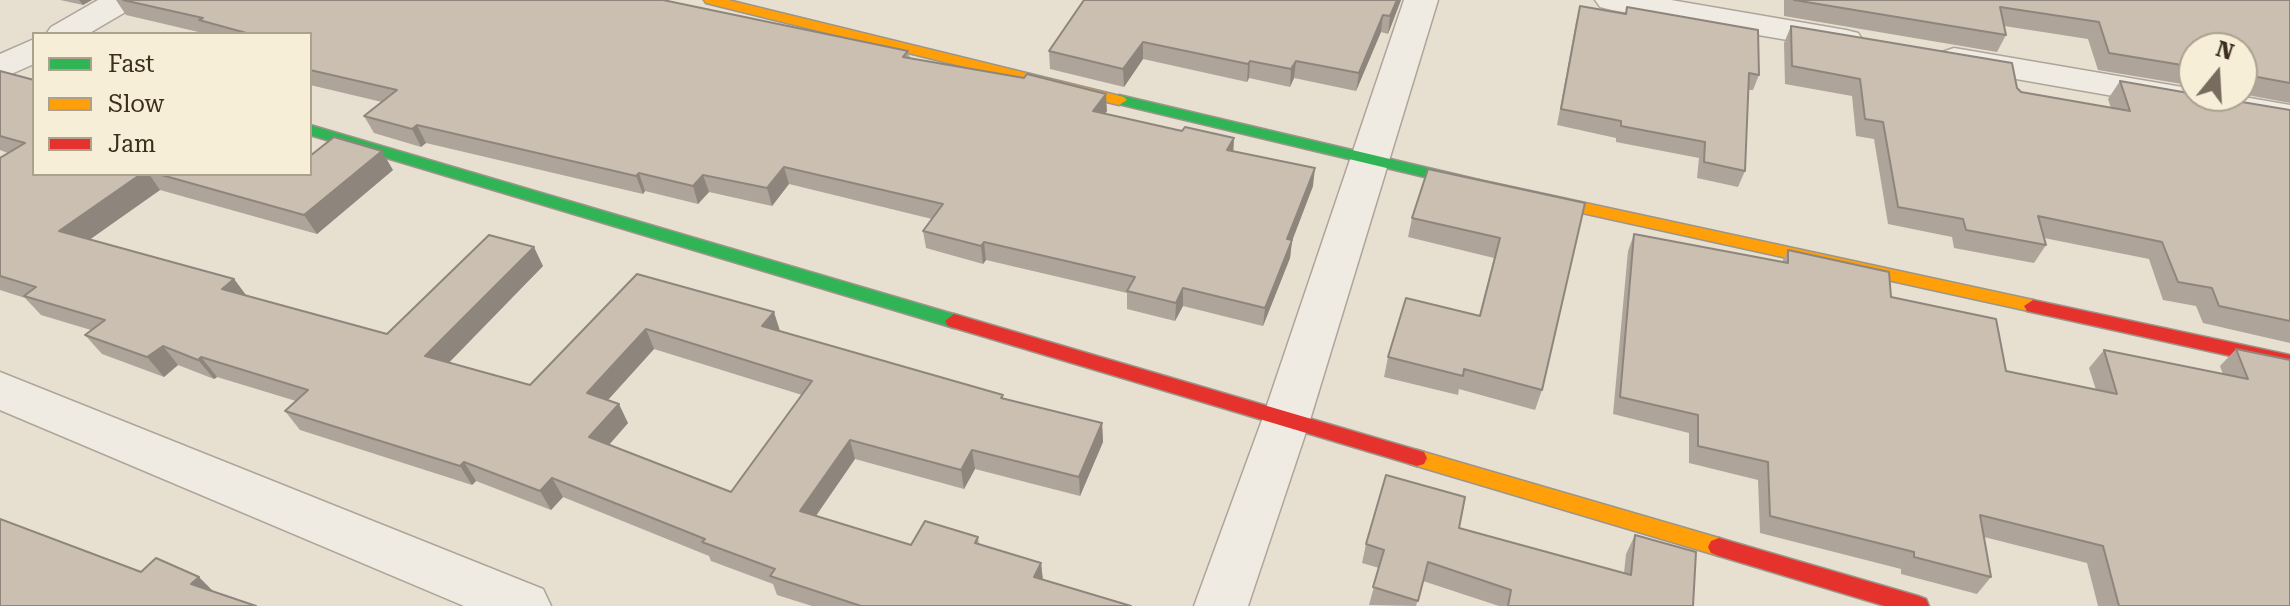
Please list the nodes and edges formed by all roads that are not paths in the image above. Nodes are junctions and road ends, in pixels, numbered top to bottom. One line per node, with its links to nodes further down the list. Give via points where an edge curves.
1 (122, 0): 5 (street)
2 (711, 0): 14 (street)
3 (1421, 0): 14 (street)
4 (1612, 0): 7 (street)
5 (66, 32)
6 (0, 39): 8 (street)
7 (1880, 46)
8 (32, 48)
9 (32, 50): 11 (street)
10 (1927, 54): 12 (street)
11 (0, 68)
12 (2290, 116)
13 (312, 131): 17 (street)
14 (1369, 161): 15 (street); 17 (street)
15 (2290, 362)
16 (0, 390): 18 (street)
17 (1286, 420): 19 (street); 20 (street)
18 (524, 606)
19 (1221, 606)
20 (1918, 606)

